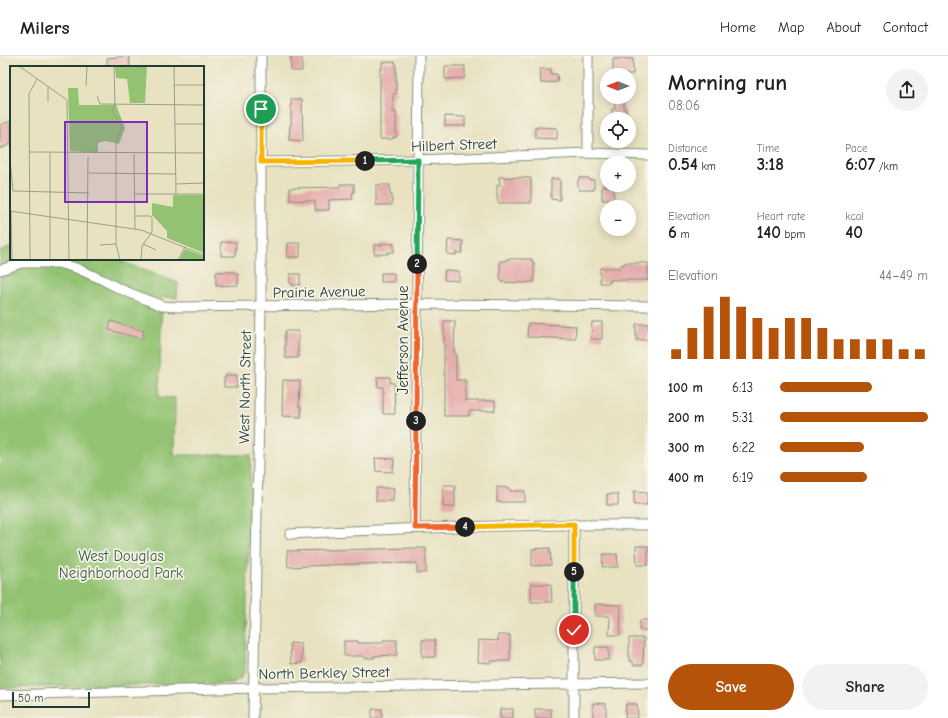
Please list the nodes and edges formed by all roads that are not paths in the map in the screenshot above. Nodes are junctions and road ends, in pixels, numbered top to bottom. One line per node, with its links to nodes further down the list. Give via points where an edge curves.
1 (262, 56): 7 (street, West North Street)
2 (419, 56): 6 (street, Jefferson Avenue)
3 (588, 56): 4 (street)
4 (588, 154): 5 (street, Hilbert Street); 6 (street, Hilbert Street)
5 (648, 155)
6 (418, 160): 7 (street, Hilbert Street); 9 (street, Jefferson Avenue)
7 (261, 162): 11 (street, West North Street)
8 (0, 270): 11 (street, Prairie Avenue, via 22,263 58,263 76,268 162,306)
9 (417, 304): 10 (street, Prairie Avenue); 11 (street, Prairie Avenue); 14 (street, Jefferson Avenue)
10 (648, 306)
11 (261, 307): 18 (street, West North Street)
12 (574, 524): 13 (street); 14 (street); 16 (street)
13 (648, 525)
14 (415, 528): 15 (street)
15 (290, 534)
16 (574, 683): 17 (street, North Berkley Street); 18 (street, North Berkley Street); 21 (street)
17 (648, 683)
18 (254, 688): 19 (street, North Berkley Street); 20 (street, West North Street)
19 (0, 695)
20 (254, 718)
21 (574, 718)

